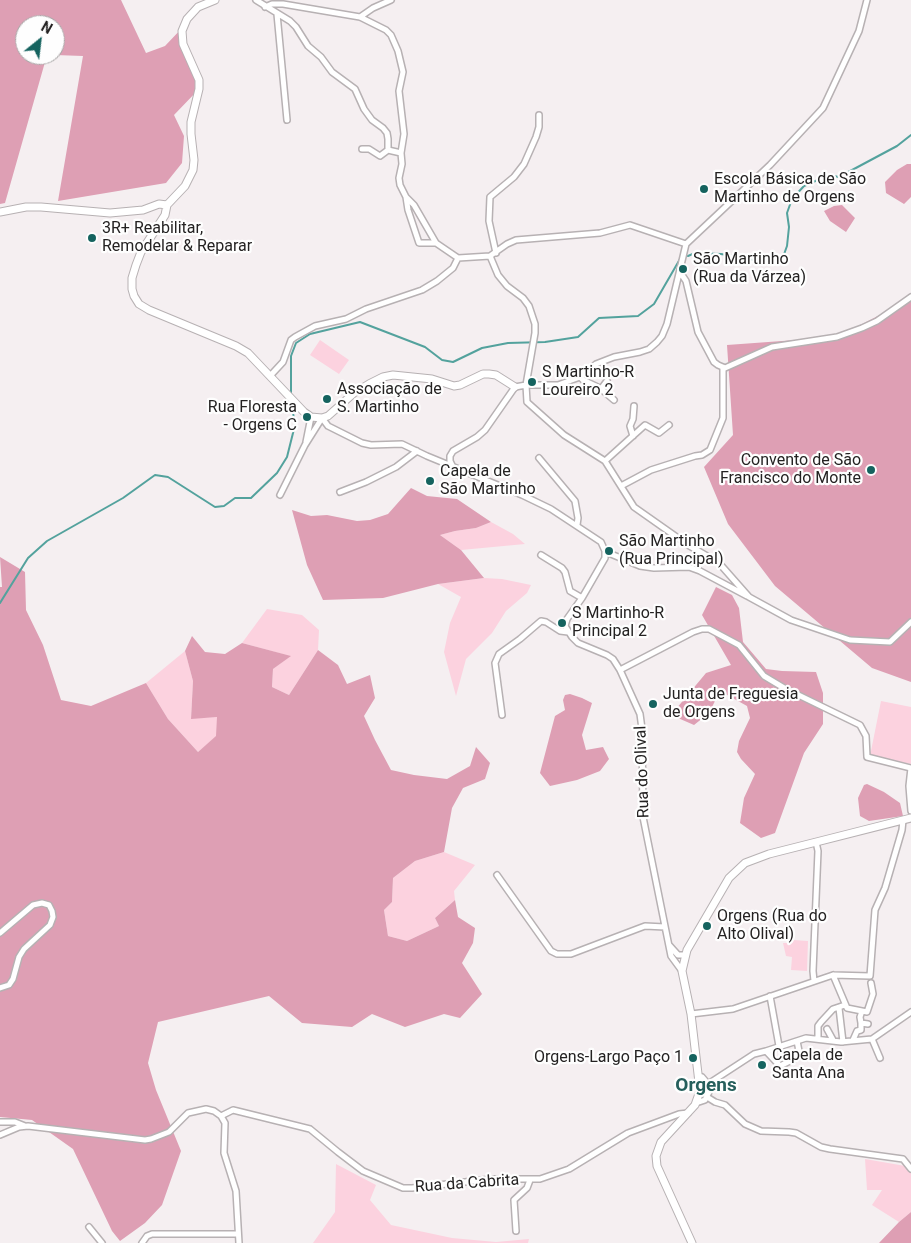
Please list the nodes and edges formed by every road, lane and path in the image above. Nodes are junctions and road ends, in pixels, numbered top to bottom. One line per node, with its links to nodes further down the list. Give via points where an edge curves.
1 (216, 0): 14 (street, via 198,7 182,31 183,44 199,80 191,122 194,160 185,186)
2 (256, 0): 5 (street)
3 (391, 0): 7 (street)
4 (867, 0): 17 (street, via 859,31 823,108)
5 (265, 7): 6 (street); 7 (street, via 283,4)
6 (277, 14): 9 (street); 11 (street, via 290,21 332,72 355,89 364,109 386,133)
7 (360, 17): 12 (street, via 386,30 398,51 403,72 399,91 404,134)
8 (539, 115): 18 (street, via 536,137 524,164 490,197 489,221)
9 (287, 120)
10 (362, 149): 11 (street, via 369,149 380,156)
11 (388, 150): 12 (street)
12 (401, 153): 13 (street, via 399,178)
13 (406, 197): 16 (street); 16 (street, via 419,243)
14 (167, 205): 15 (street, via 110,213 41,206); 24 (street, via 165,215 136,265 132,278 134,296 149,310 248,353)
15 (0, 212)
16 (436, 243): 20 (street)
17 (686, 244): 18 (street, via 630,225 600,233 516,240); 21 (street)
18 (496, 252): 19 (street)
19 (490, 256): 20 (street); 27 (street, via 498,275 529,306 535,324)
20 (458, 258): 24 (street, via 453,268 422,290 346,319 315,326 295,337 283,362)
21 (680, 272): 23 (street, via 686,281 698,332 714,362); 25 (street, via 667,324 657,342 649,349 596,364)
22 (911, 297): 23 (street, via 862,328 837,337 772,347)
23 (723, 367): 41 (street, via 723,418 710,450 651,470)
24 (270, 376): 32 (street)
25 (580, 377): 27 (street, via 558,385); 29 (street)
26 (607, 381): 29 (street)
27 (526, 385): 28 (street); 39 (street, via 527,402 533,408 564,435)
28 (515, 387): 33 (street, via 489,374 454,386 432,379 393,374 354,393); 40 (street, via 485,430 453,451 450,461)
29 (601, 389): 30 (street)
30 (614, 400)
31 (634, 406): 35 (street, via 630,426)
32 (311, 417): 33 (street); 36 (street)
33 (322, 418): 36 (street); 37 (street, via 328,426 362,444 402,444)
34 (669, 425): 35 (street, via 658,433 645,425)
35 (633, 436): 39 (street)
36 (306, 445): 43 (street)
37 (417, 451): 40 (street); 42 (street, via 396,467)
38 (539, 458): 44 (street, via 575,501)
39 (605, 461): 41 (street)
40 (454, 468): 44 (street, via 551,509)
41 (621, 486): 47 (street, via 634,507 719,563)
42 (340, 492)
43 (280, 495)
44 (577, 525): 45 (street, via 599,539)
45 (606, 552): 47 (street, via 640,566 689,567); 48 (street)
46 (541, 555): 48 (street, via 562,568 570,590)
47 (749, 597): 49 (street, via 791,620 850,640 890,642)
48 (582, 598): 50 (street, via 567,619 565,626)
49 (911, 622)
50 (568, 632): 51 (street, Rua do Olival, via 578,643 607,654); 52 (street, Rua do Olival, via 541,621 499,654 495,663)
51 (620, 670): 53 (street, via 693,632 709,629 739,645 764,676 860,725 866,736 867,757); 59 (street, Rua do Olival, via 640,715 643,817)
52 (502, 715)
53 (911, 768): 54 (street)
54 (911, 811)
55 (911, 818): 56 (street)
56 (903, 820): 57 (street); 64 (street, via 885,888 875,910 870,976)
57 (816, 842): 62 (street, via 745,863 729,878); 65 (street)
58 (497, 875): 59 (street, via 551,951 557,954 571,954 646,926)
59 (665, 927): 61 (street, Rua do Olival)
60 (0, 934): 67 (street, via 33,905 42,903 52,911 50,925 24,949 13,979 9,985)
61 (668, 942): 62 (street, via 678,954); 63 (street, Rua do Olival, via 671,956)
62 (685, 955): 63 (street)
63 (682, 971): 73 (street)
64 (833, 975): 65 (street); 69 (street)
65 (814, 981): 68 (street)
66 (871, 983): 71 (street, via 872,1000 867,1012)
67 (0, 988)
68 (770, 996): 73 (street, via 733,1009); 81 (street)
69 (845, 1005): 70 (street); 71 (street)
70 (839, 1008): 75 (street, via 833,1009 819,1024); 80 (street)
71 (860, 1011): 78 (street, via 861,1030)
72 (911, 1012): 76 (street)
73 (690, 1014): 84 (street)
74 (828, 1029): 77 (street)
75 (818, 1038): 77 (street); 79 (street)
76 (872, 1039): 78 (street); 83 (street)
77 (833, 1040): 80 (street)
78 (853, 1040): 80 (street)
79 (797, 1041): 81 (street); 82 (street, via 800,1056 780,1066)
80 (843, 1042)
81 (779, 1046): 82 (street)
82 (766, 1051): 85 (street, via 754,1054)
83 (880, 1058)
84 (698, 1076): 85 (street); 87 (street, via 700,1091)
85 (708, 1084): 86 (street)
86 (707, 1096): 87 (street); 93 (street, via 725,1105 745,1124 761,1131 796,1133 830,1149 903,1159)
87 (696, 1103): 88 (street)
88 (689, 1113): 94 (street, Rua da Cabrita, via 628,1133 570,1169); 101 (street, via 661,1142 656,1156 657,1166)
89 (221, 1116): 91 (street, via 206,1109 197,1110 188,1113 164,1136 145,1140); 94 (street, Rua da Cabrita, via 233,1110 310,1129 363,1171 403,1188 510,1178); 97 (street, via 225,1123 224,1153 236,1190)
90 (0, 1122): 91 (street)
91 (28, 1126): 92 (street)
92 (0, 1135)
93 (911, 1169)
94 (530, 1180): 96 (street, via 527,1188 514,1200)
95 (89, 1227): 98 (street)
96 (516, 1230)
97 (238, 1234): 99 (street, via 152,1234); 100 (street)
98 (102, 1243)
99 (142, 1243)
100 (239, 1243)
101 (692, 1243)

